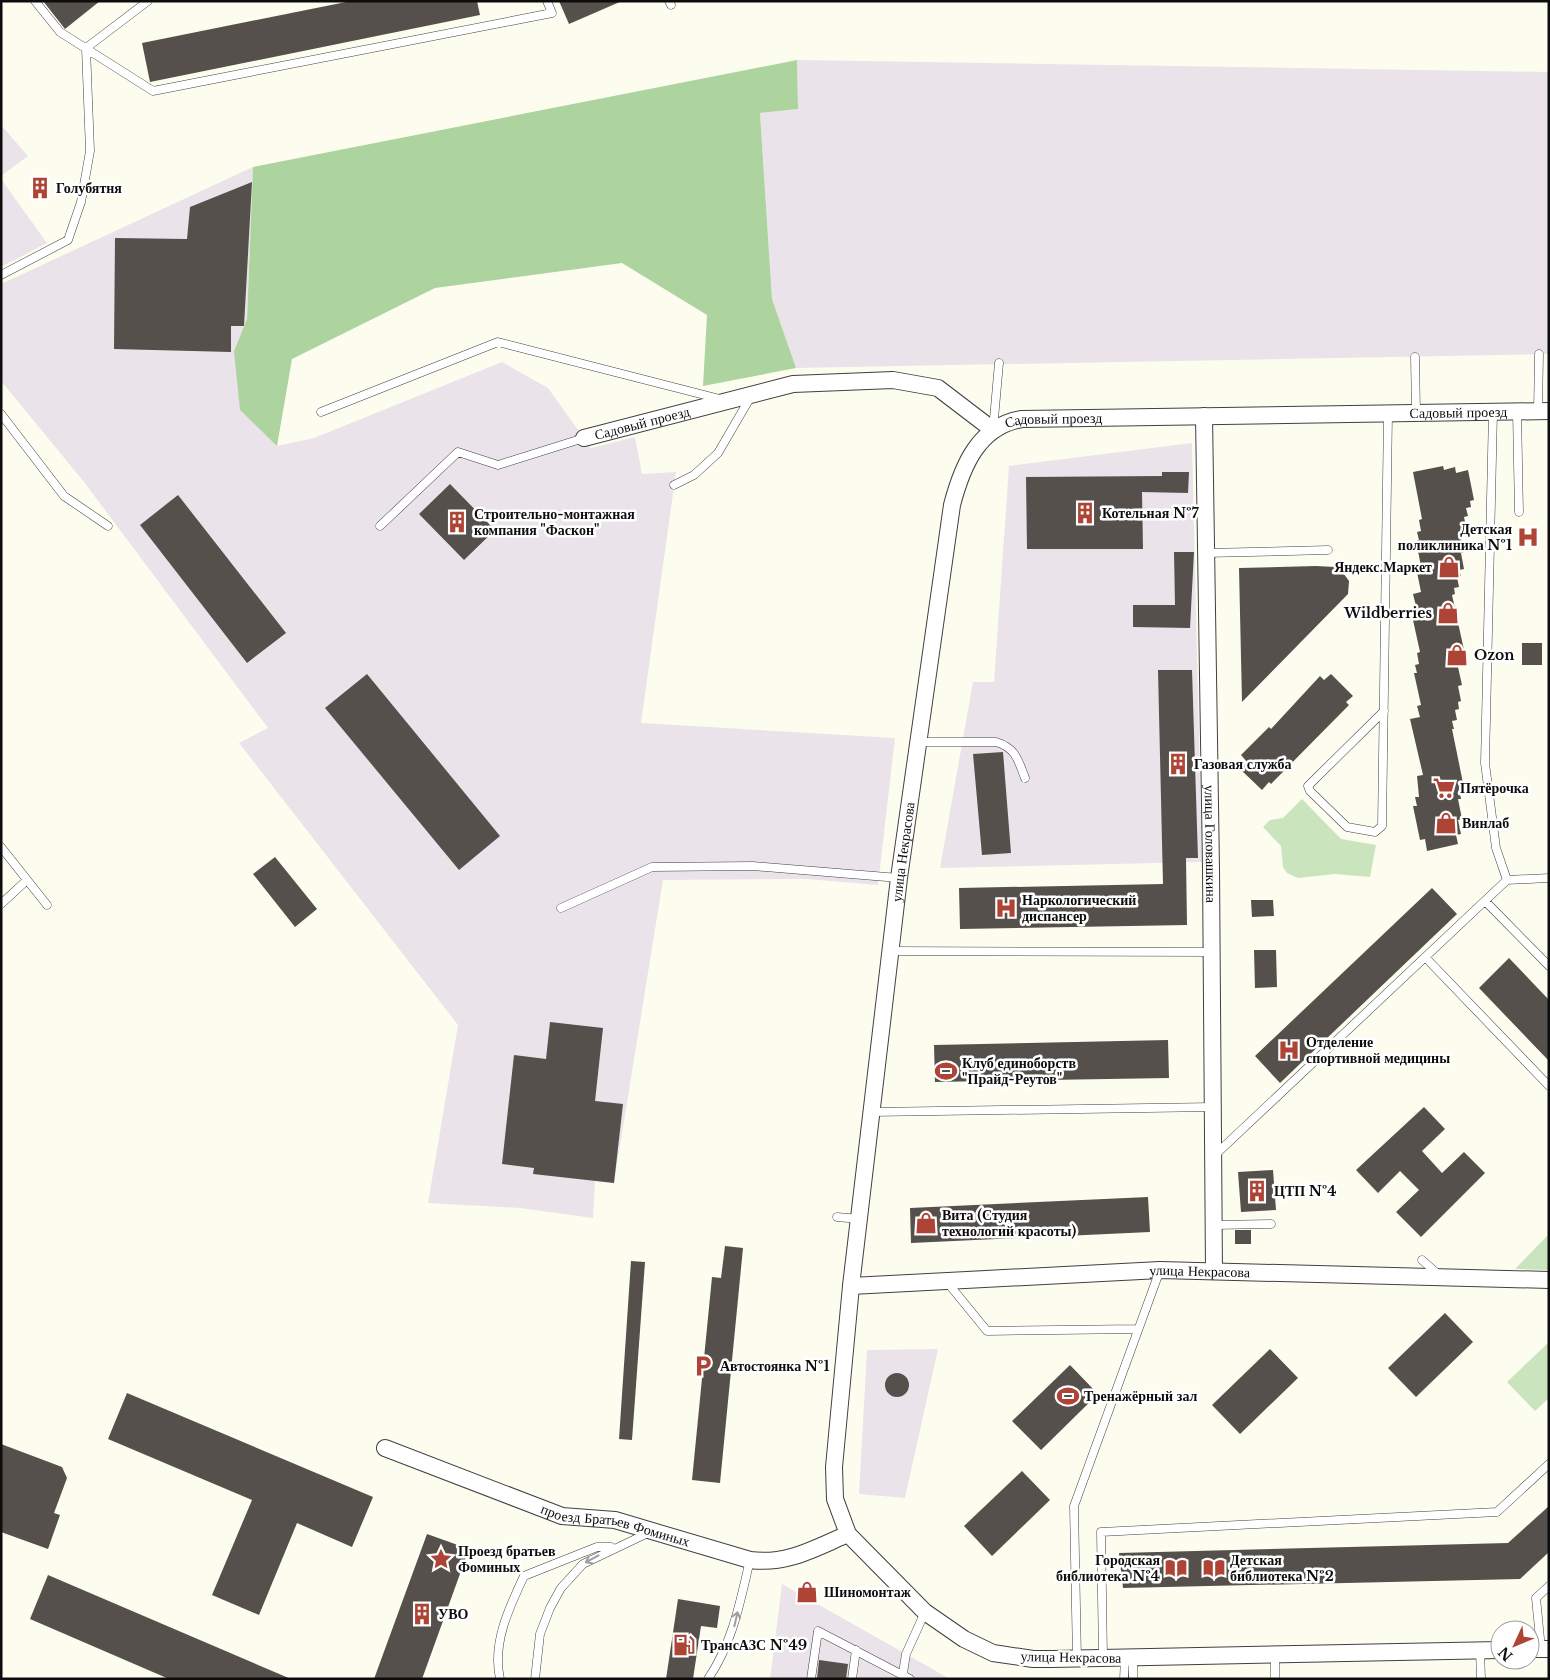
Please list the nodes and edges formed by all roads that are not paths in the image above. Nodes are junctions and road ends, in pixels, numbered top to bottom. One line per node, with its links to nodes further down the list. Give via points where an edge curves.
1 (36, 1): 4 (lane, via 60,32)
2 (148, 1): 4 (lane)
3 (547, 1): 4 (lane, via 552,13 153,91)
4 (86, 48): 5 (lane, via 90,150 81,202 68,240)
5 (1, 276)
6 (1539, 354): 11 (lane)
7 (1415, 356): 15 (lane)
8 (999, 363): 19 (lane)
9 (754, 392): 10 (street, Садовый проезд); 19 (street, Садовый проезд, via 793,384 894,380 938,388); 21 (lane, via 718,453 694,475)
10 (725, 401): 12 (lane, via 498,342); 20 (street, Садовый проезд)
11 (1544, 411): 14 (street, Садовый проезд)
12 (321, 412)
13 (1493, 412): 14 (street, Садовый проезд); 15 (street, Садовый проезд); 34 (lane, via 1485,763 1496,848)
14 (1517, 412): 22 (lane)
15 (1416, 413): 17 (street, Садовый проезд)
16 (1, 414): 23 (lane, via 64,496)
17 (1388, 414): 18 (street, Садовый проезд); 27 (lane)
18 (1204, 416): 19 (street, Садовый проезд, via 1022,419 1006,421); 26 (street, улица Головашкина, via 1201,466)
19 (993, 430): 28 (street, улица Некрасова, via 974,450 960,472 952,505)
20 (584, 438): 24 (lane, via 498,465 458,452)
21 (674, 485)
22 (1519, 512)
23 (108, 526)
24 (380, 526)
25 (1328, 550): 26 (lane)
26 (1206, 553): 40 (street, улица Головашкина)
27 (1384, 711): 27 (lane, via 1382,826 1375,832 1353,830 1341,823 1308,786)
28 (918, 742): 29 (lane, via 996,742 1008,746); 31 (street, улица Некрасова)
29 (1025, 778)
30 (1, 847): 33 (lane)
31 (899, 878): 38 (lane, via 753,866 652,867); 39 (street, улица Некрасова)
32 (1549, 878): 34 (lane)
33 (26, 880): 36 (lane); 37 (lane)
34 (1507, 880): 35 (lane)
35 (1486, 901): 41 (lane); 42 (lane)
36 (1, 904)
37 (47, 905)
38 (561, 908)
39 (891, 951): 40 (lane); 45 (street, улица Некрасова)
40 (1212, 952): 44 (street, улица Головашкина)
41 (1425, 958): 43 (lane); 46 (lane)
42 (1549, 966)
43 (1549, 1086)
44 (1213, 1107): 45 (lane); 46 (street, улица Головашкина)
45 (872, 1112): 48 (street, улица Некрасова)
46 (1213, 1157): 50 (street, улица Головашкина)
47 (837, 1217): 48 (lane)
48 (859, 1220): 57 (street, улица Некрасова)
49 (1271, 1224): 50 (lane)
50 (1213, 1225): 53 (street, улица Головашкина)
51 (1422, 1260): 54 (lane)
52 (1160, 1270): 53 (street, улица Некрасова); 55 (street, улица Некрасова); 58 (lane)
53 (1214, 1271): 54 (street, улица Некрасова)
54 (1442, 1277): 56 (street, улица Некрасова)
55 (946, 1280): 57 (street, улица Некрасова); 58 (lane, via 987,1330)
56 (1549, 1280)
57 (851, 1286): 62 (street, улица Некрасова, via 834,1467 835,1499)
58 (1138, 1329): 73 (lane, via 1074,1506)
59 (385, 1448): 61 (street, проезд Братьев Фоминых, via 562,1516 616,1520)
60 (1549, 1464): 74 (lane, via 1497,1512 1101,1532)
61 (652, 1531): 63 (lane); 64 (street, проезд Братьев Фоминых)
62 (848, 1534): 64 (street, проезд Братьев Фоминых, via 785,1560); 66 (street, улица Некрасова)
63 (614, 1547): 76 (lane, via 597,1547 524,1576 503,1621 498,1669); 77 (lane, one-way to 77, via 583,1564 561,1588 540,1634)
64 (750, 1560): 78 (lane, one-way to 64, via 721,1660 734,1628)
65 (1549, 1586): 67 (lane, via 1536,1598)
66 (925, 1612): 73 (street, улица Некрасова, via 964,1639 993,1653 1033,1660); 75 (lane, via 906,1654)
67 (1538, 1620)
68 (856, 1650): 75 (lane); 79 (lane, via 818,1630); 80 (lane)
69 (1480, 1650): 70 (street, улица Некрасова); 71 (street, улица Некрасова); 85 (lane)
70 (1490, 1650)
71 (1275, 1654): 72 (street, улица Некрасова); 84 (lane)
72 (1129, 1657): 74 (street, улица Некрасова); 82 (lane); 83 (lane)
73 (1077, 1658): 74 (street, улица Некрасова)
74 (1104, 1658)
75 (902, 1676): 81 (lane)
76 (500, 1679)
77 (535, 1679)
78 (708, 1679)
79 (811, 1679)
80 (852, 1679)
81 (910, 1679)
82 (1124, 1679)
83 (1133, 1679)
84 (1275, 1679)
85 (1481, 1679)

